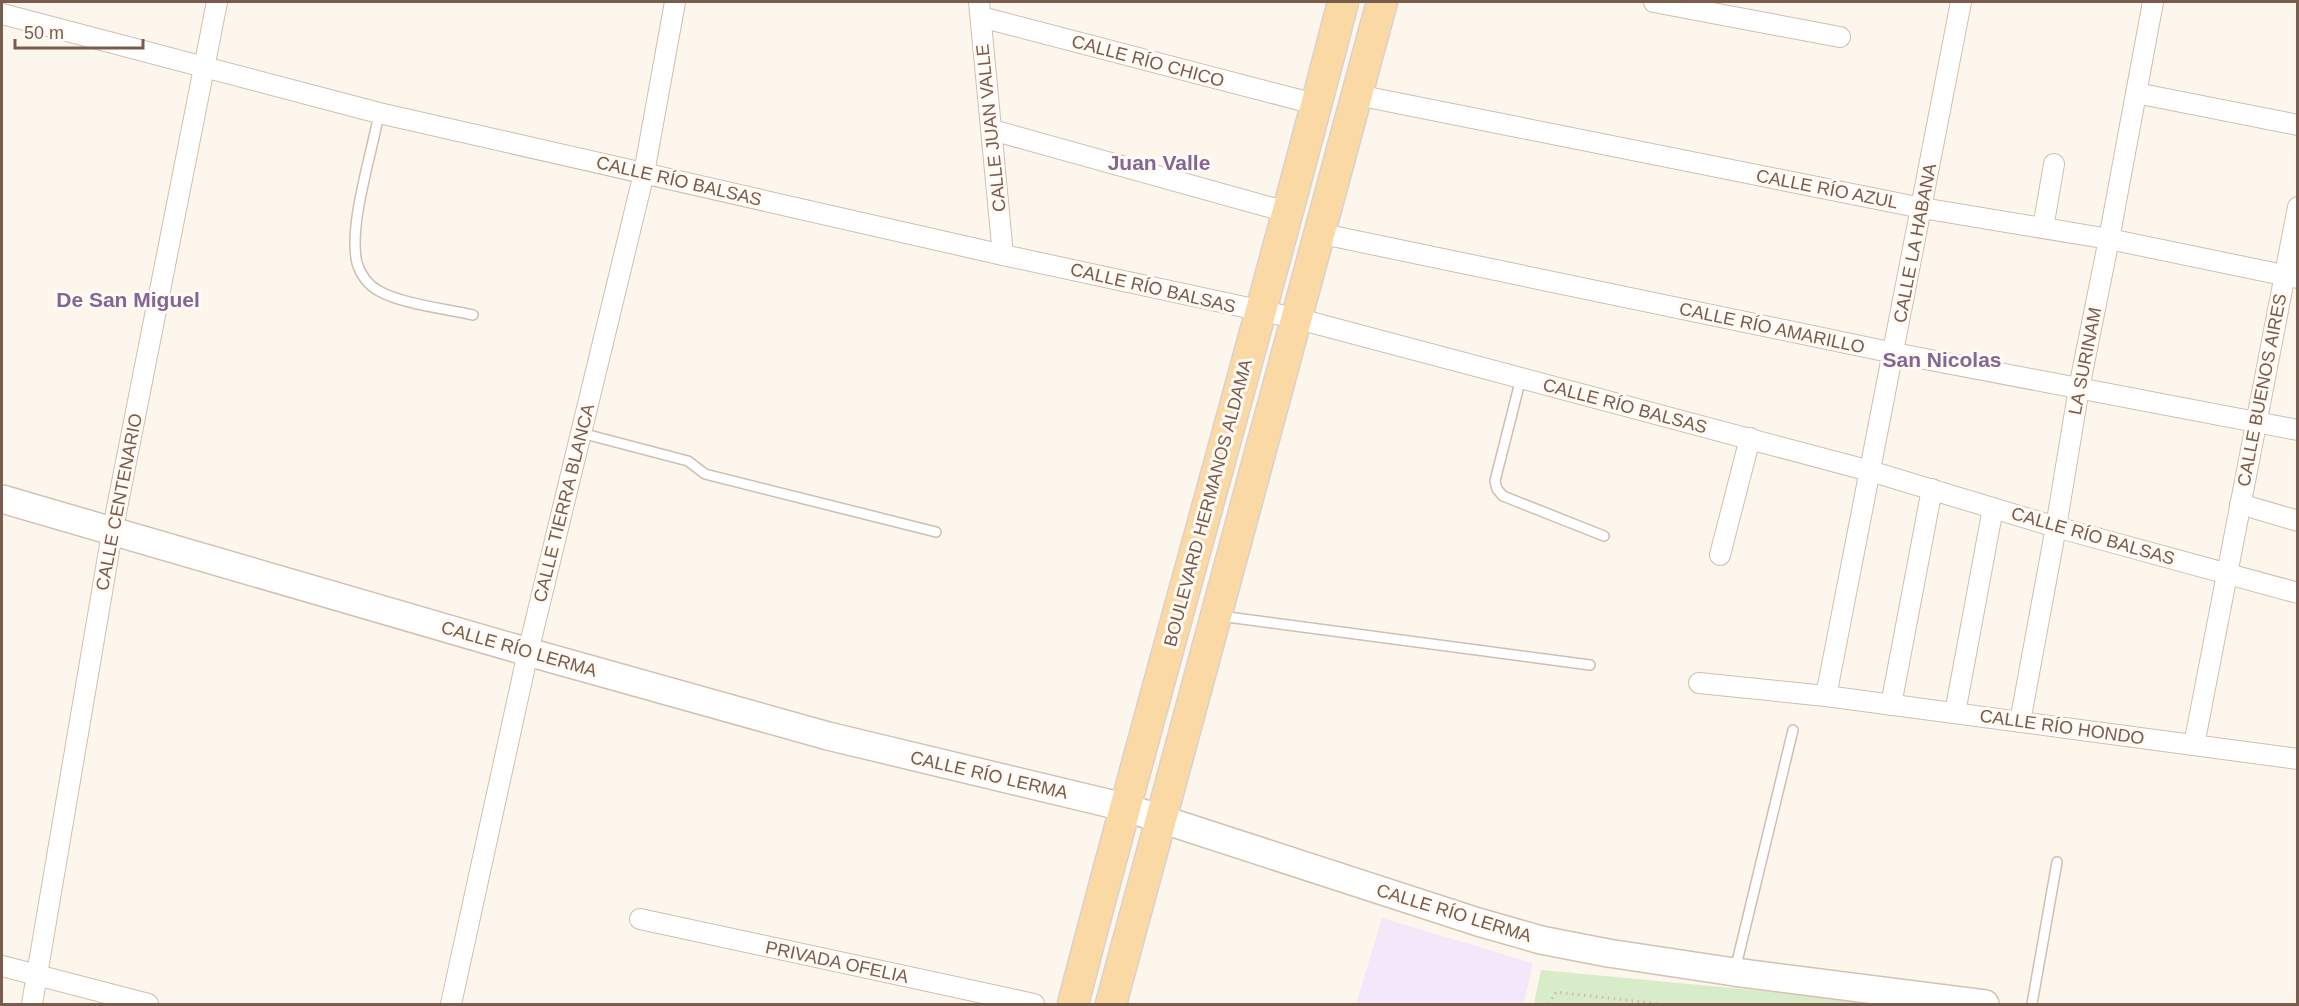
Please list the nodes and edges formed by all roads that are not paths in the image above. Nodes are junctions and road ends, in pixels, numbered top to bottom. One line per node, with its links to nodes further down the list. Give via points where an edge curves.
1 (217, 2): 11 (street, CALLE CENTENARIO)
2 (675, 2): 19 (street, CALLE TIERRA BLANCA)
3 (1343, 2): 14 (main road, BOULEVARD HERMANOS ALDAMA)
4 (1382, 2): 13 (main road, BOULEVARD HERMANOS ALDAMA)
5 (1654, 2): 10 (street)
6 (1961, 2): 21 (street, CALLE LA HABANA)
7 (2153, 2): 12 (street, LA SURINAM)
8 (980, 9): 14 (street, CALLE RÍO CHICO); 17 (street, CALLE JUAN VALLE)
9 (2, 14): 11 (street, CALLE RÍO BALSAS)
10 (1840, 37)
11 (203, 68): 15 (street, CALLE RÍO BALSAS); 45 (street, CALLE CENTENARIO)
12 (2136, 93): 16 (street); 25 (street, LA SURINAM)
13 (1356, 95): 21 (street, CALLE RÍO AZUL); 24 (main road, BOULEVARD HERMANOS ALDAMA)
14 (1315, 104): 22 (main road, BOULEVARD HERMANOS ALDAMA)
15 (379, 113): 19 (street, CALLE RÍO BALSAS); 29 (lane, via 358,211 357,264 370,286 381,293)
16 (2298, 125)
17 (992, 130): 22 (street); 26 (street, CALLE JUAN VALLE)
18 (2054, 164): 23 (street)
19 (644, 173): 26 (street, CALLE RÍO BALSAS); 36 (street, CALLE TIERRA BLANCA)
20 (2298, 207): 27 (street, CALLE BUENOS AIRES)
21 (1922, 208): 23 (street, CALLE RÍO AZUL); 31 (street, CALLE LA HABANA)
22 (1287, 212): 28 (main road, BOULEVARD HERMANOS ALDAMA)
23 (2043, 228): 25 (street, CALLE RÍO AZUL)
24 (1318, 233): 30 (main road, BOULEVARD HERMANOS ALDAMA); 31 (street, CALLE RÍO AMARILLO)
25 (2109, 239): 27 (street, CALLE RÍO AZUL); 33 (street, LA SURINAM)
26 (1004, 255): 28 (street, CALLE RÍO BALSAS)
27 (2290, 277): 34 (street, CALLE BUENOS AIRES)
28 (1260, 312): 30 (street, CALLE RÍO BALSAS); 62 (main road, BOULEVARD HERMANOS ALDAMA)
29 (473, 315)
30 (1294, 318): 32 (street, CALLE RÍO BALSAS); 51 (main road, BOULEVARD HERMANOS ALDAMA)
31 (1894, 353): 33 (street, CALLE RÍO AMARILLO); 38 (street, CALLE LA HABANA)
32 (1521, 378): 37 (street, CALLE RÍO BALSAS); 47 (lane, via 1495,481 1497,489 1503,496)
33 (2079, 388): 34 (street, CALLE RÍO AMARILLO); 44 (street, LA SURINAM)
34 (2256, 422): 35 (street, CALLE RÍO AMARILLO); 41 (street, CALLE BUENOS AIRES)
35 (2298, 430)
36 (581, 433): 46 (lane, via 688,461 705,474); 52 (street, CALLE TIERRA BLANCA)
37 (1750, 438): 38 (street, CALLE RÍO BALSAS); 48 (street)
38 (1870, 471): 39 (street, CALLE RÍO BALSAS); 55 (street, CALLE LA HABANA)
39 (1932, 489): 42 (street, CALLE RÍO BALSAS); 56 (street)
40 (2, 500): 45 (street, CALLE RÍO LERMA)
41 (2240, 504): 43 (street); 49 (street, CALLE BUENOS AIRES)
42 (1994, 508): 44 (street, CALLE RÍO BALSAS); 57 (street)
43 (2298, 521)
44 (2056, 527): 49 (street, CALLE RÍO BALSAS); 58 (street, LA SURINAM)
45 (112, 532): 52 (street, CALLE RÍO LERMA); 68 (street, CALLE CENTENARIO)
46 (936, 532)
47 (1604, 536)
48 (1720, 555)
49 (2226, 573): 50 (street, CALLE RÍO BALSAS); 60 (street, CALLE BUENOS AIRES)
50 (2298, 593)
51 (1215, 615): 53 (lane); 63 (main road, BOULEVARD HERMANOS ALDAMA)
52 (528, 652): 62 (street, CALLE RÍO LERMA, via 828,736); 71 (street, CALLE TIERRA BLANCA)
53 (1590, 665)
54 (1699, 683): 55 (street, CALLE RÍO HONDO)
55 (1826, 696): 56 (street, CALLE RÍO HONDO)
56 (1891, 705): 57 (street, CALLE RÍO HONDO)
57 (1955, 713): 58 (street, CALLE RÍO HONDO)
58 (2020, 722): 60 (street, CALLE RÍO HONDO)
59 (1792, 730): 67 (lane)
60 (2194, 745): 61 (street, CALLE RÍO HONDO)
61 (2298, 759)
62 (1124, 807): 63 (street, CALLE RÍO LERMA); 73 (main road, BOULEVARD HERMANOS ALDAMA)
63 (1160, 819): 67 (street, CALLE RÍO LERMA, via 1541,940); 74 (main road, BOULEVARD HERMANOS ALDAMA)
64 (2057, 862): 76 (lane)
65 (639, 919): 72 (street, PRIVADA OFELIA)
66 (2, 966): 68 (street)
67 (1734, 972): 75 (street, CALLE RÍO LERMA)
68 (37, 975): 69 (street, CALLE CENTENARIO); 70 (street)
69 (32, 1005)
70 (148, 1005)
71 (451, 1005)
72 (1034, 1005)
73 (1073, 1005)
74 (1111, 1005)
75 (1985, 1005)
76 (2032, 1005)

